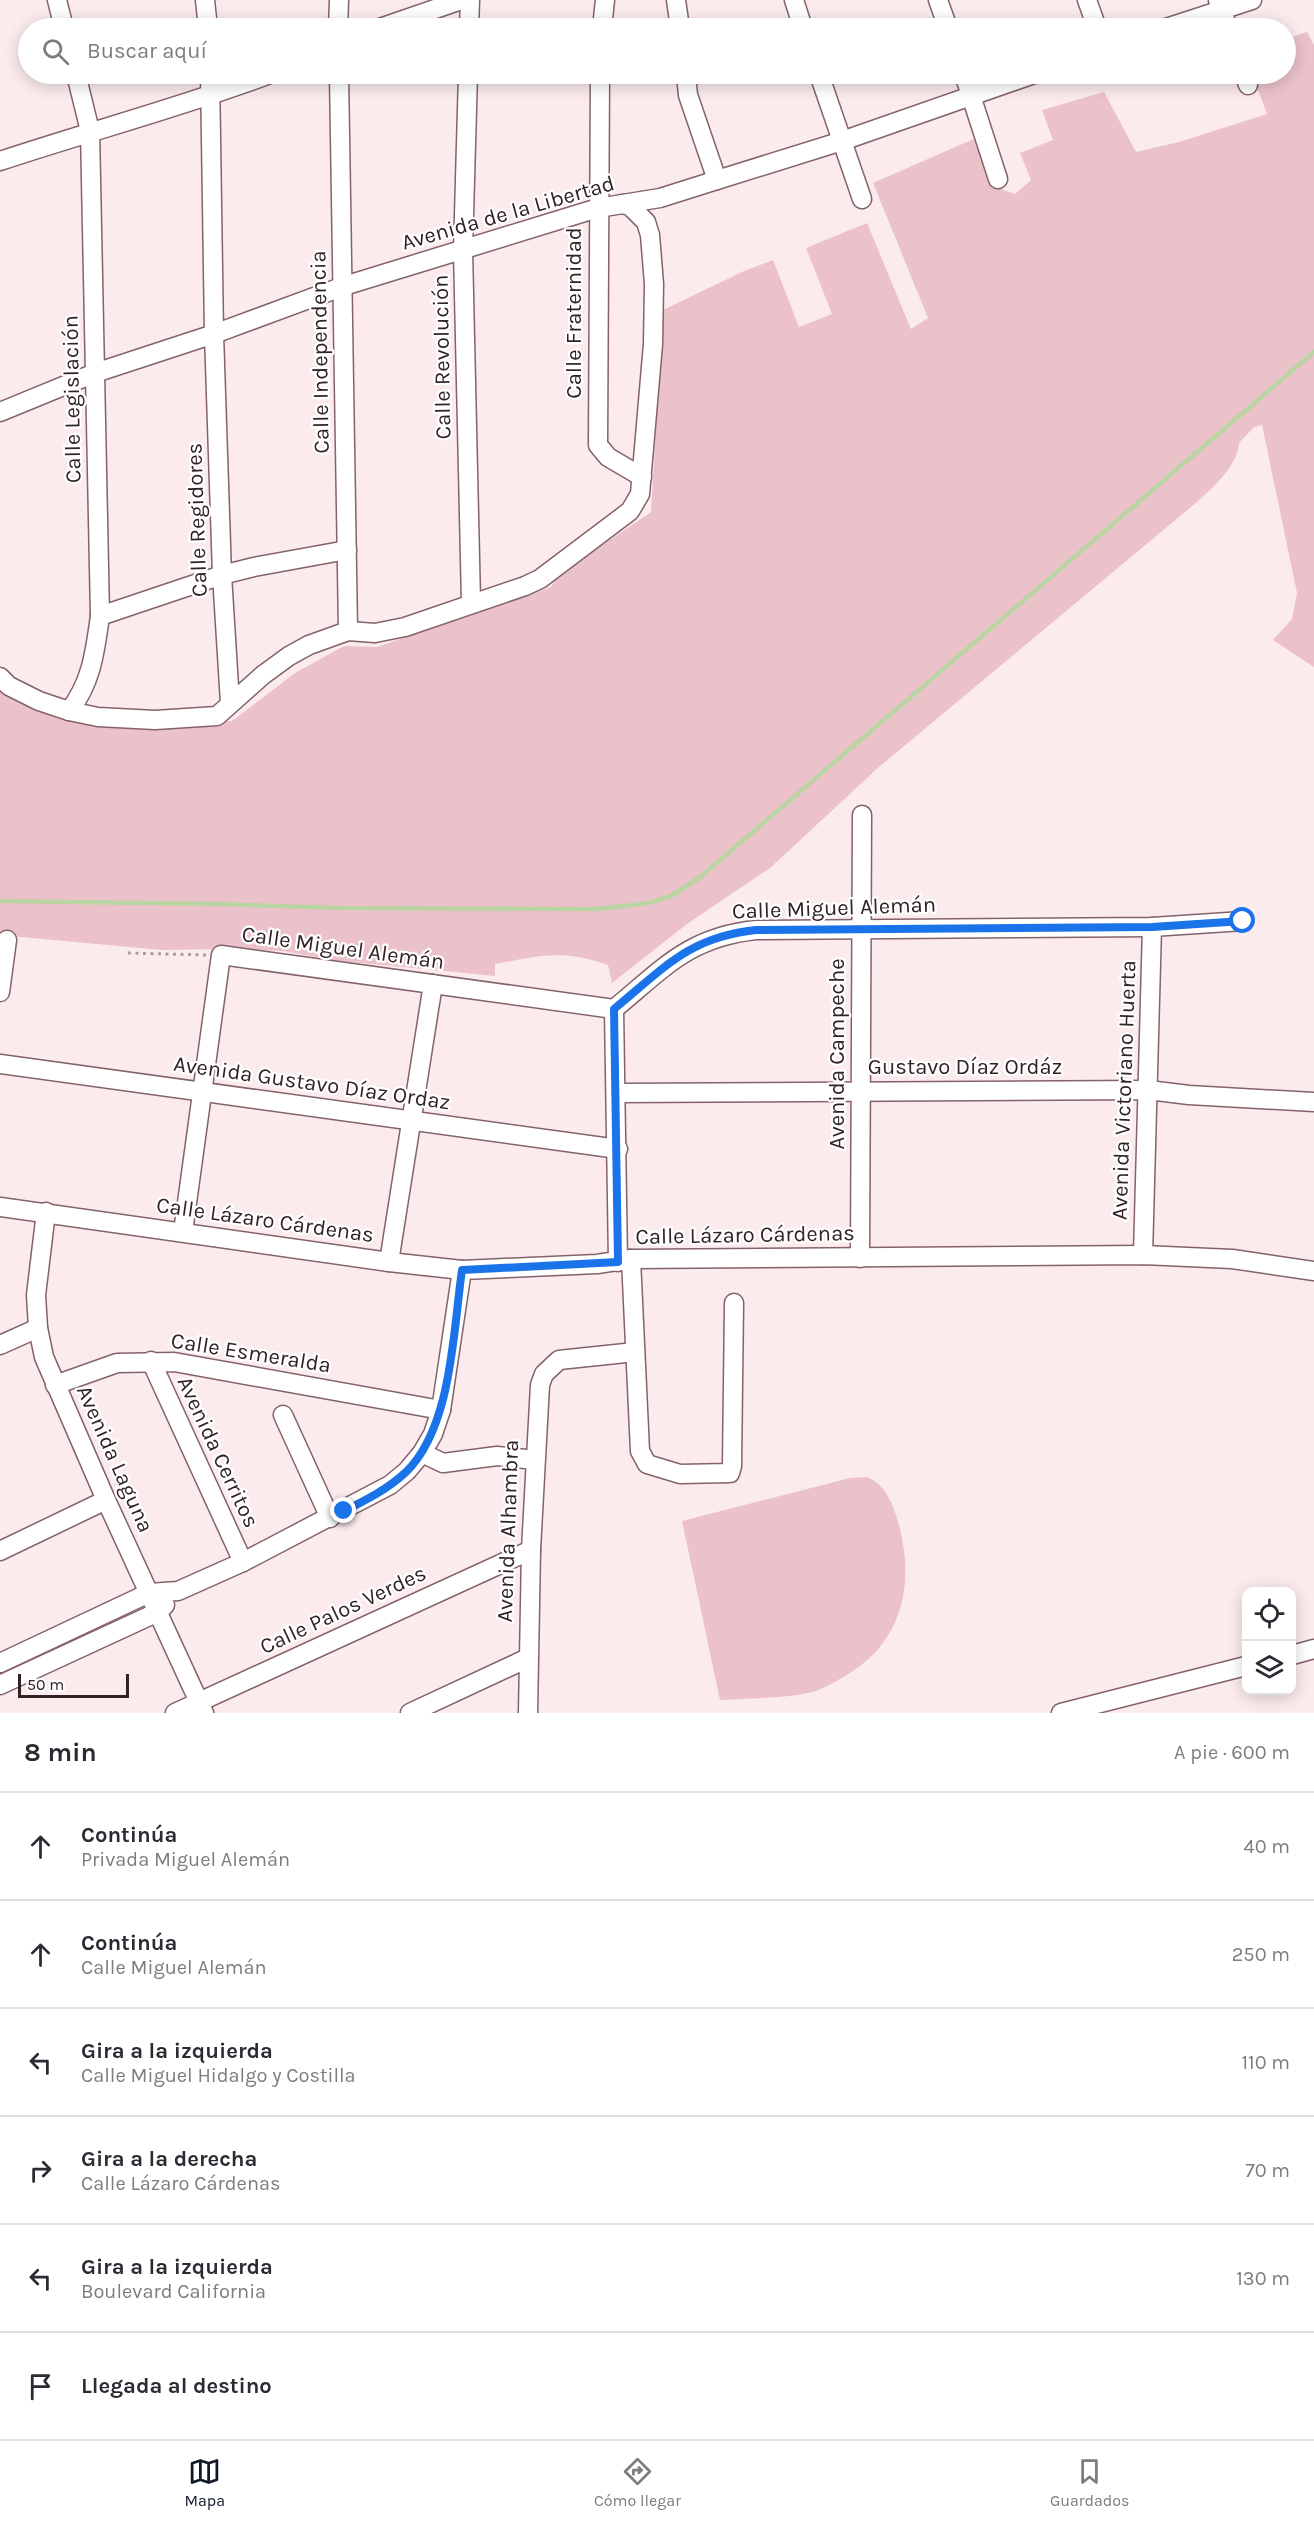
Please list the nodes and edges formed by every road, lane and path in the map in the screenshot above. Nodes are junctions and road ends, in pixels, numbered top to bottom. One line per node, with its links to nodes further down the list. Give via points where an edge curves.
1 (57, 0): 13 (street)
2 (205, 0): 14 (street)
3 (339, 0): 15 (street)
4 (461, 0): 16 (street)
5 (470, 0): 17 (street)
6 (604, 0): 18 (street)
7 (676, 0): 19 (street)
8 (794, 0): 20 (street)
9 (938, 0): 21 (street)
10 (1087, 0): 22 (street)
11 (1252, 0): 12 (street)
12 (1220, 5): 23 (street)
13 (62, 18)
14 (207, 18)
15 (339, 18)
16 (409, 18)
17 (469, 18)
18 (603, 18)
19 (679, 18)
20 (800, 18)
21 (944, 18)
22 (1093, 18)
23 (1190, 18)
24 (78, 84): 36 (street, Calle Legislación)
25 (211, 84): 35 (street, Calle Regidores)
26 (244, 84): 35 (street)
27 (339, 84): 45 (street, Calle Independencia)
28 (468, 84): 44 (street, Calle Revolución)
29 (600, 84): 43 (street, Calle Fraternidad)
30 (687, 84): 40 (street)
31 (822, 84): 37 (street)
32 (968, 84): 34 (street)
33 (1004, 84): 34 (street, Avenida de la Libertad)
34 (972, 95): 37 (street, Avenida de la Libertad); 39 (street)
35 (212, 96): 36 (street); 46 (street, Calle Regidores)
36 (90, 131): 38 (street); 47 (street, Calle Legislación)
37 (842, 141): 40 (street, Avenida de la Libertad); 41 (street)
38 (0, 161)
39 (998, 179)
40 (717, 180): 42 (street, Avenida de la Libertad, via 660,198)
41 (861, 199)
42 (622, 204): 43 (street, Avenida de la Libertad); 49 (street, via 630,206 646,222 654,284)
43 (598, 208): 44 (street, Avenida de la Libertad); 49 (street, Calle Fraternidad, via 598,445 608,458)
44 (464, 250): 45 (street, Avenida de la Libertad); 52 (street, Calle Revolución)
45 (344, 286): 46 (street, Avenida de la Libertad); 50 (street, Calle Independencia)
46 (214, 334): 47 (street, Avenida de la Libertad); 51 (street, Calle Regidores)
47 (95, 373): 48 (street, Avenida de la Libertad); 53 (street, Calle Legislación)
48 (0, 412)
49 (642, 477): 52 (street, via 636,504 540,579)
50 (347, 550): 51 (street); 54 (street, Calle Independencia)
51 (222, 575): 53 (street); 56 (street, Calle Regidores)
52 (471, 603): 54 (street, via 390,632)
53 (100, 616): 57 (street, Calle Legislación, via 93,665 86,686)
54 (348, 631): 56 (street, via 288,656)
55 (0, 677): 57 (street, via 23,694)
56 (230, 704): 57 (street, via 217,716 175,719 127,720)
57 (69, 711)
58 (862, 815): 61 (street, Avenida Campeche)
59 (1243, 921): 60 (street, Calle Miguel Alemán)
60 (1152, 927): 61 (street, Calle Miguel Alemán); 69 (street, Avenida Victoriano Huerta)
61 (861, 929): 67 (street, Calle Miguel Alemán, via 756,930 710,939 681,953); 71 (street, Avenida Campeche)
62 (7, 940): 66 (street)
63 (128, 953): 64 (path)
64 (220, 955): 65 (street, Calle Miguel Alemán); 70 (street)
65 (433, 984): 67 (street, Calle Miguel Alemán); 74 (street)
66 (0, 992)
67 (614, 1009): 72 (street)
68 (0, 1064): 70 (street, Avenida Gustavo Díaz Ordaz)
69 (1148, 1090): 71 (street, Gustavo Díaz Ordáz); 73 (street, Gustavo Díaz Ordáz); 79 (street, Avenida Victoriano Huerta)
70 (202, 1092): 74 (street, Avenida Gustavo Díaz Ordaz); 78 (street)
71 (860, 1092): 72 (street, Gustavo Díaz Ordáz); 80 (street, Avenida Campeche)
72 (616, 1093): 75 (street)
73 (1314, 1102)
74 (412, 1120): 75 (street, Avenida Gustavo Díaz Ordaz); 82 (street)
75 (618, 1149): 81 (street)
76 (0, 1207): 77 (street, Calle Lázaro Cárdenas)
77 (46, 1212): 78 (street, Calle Lázaro Cárdenas); 86 (street, Avenida Laguna, via 37,1272)
78 (183, 1232): 82 (street, Calle Lázaro Cárdenas)
79 (1143, 1255): 80 (street, Calle Lázaro Cárdenas); 84 (street, Calle Lázaro Cárdenas, via 1232,1259)
80 (860, 1258): 81 (street, Calle Lázaro Cárdenas)
81 (624, 1261): 83 (street, Calle Lázaro Cárdenas); 88 (street)
82 (389, 1262): 83 (street, Calle Lázaro Cárdenas)
83 (462, 1270): 91 (street)
84 (1314, 1271)
85 (734, 1303): 88 (street, via 730,1473 680,1474 647,1464 640,1450)
86 (38, 1328): 87 (street); 90 (street, Avenida Laguna)
87 (0, 1345)
88 (635, 1353): 94 (street, Avenida Alhambra, via 559,1359 544,1374)
89 (151, 1361): 90 (street, Calle Esmeralda, via 117,1363); 91 (street, Calle Esmeralda, via 199,1365); 99 (street, Avenida Cerritos)
90 (55, 1385): 95 (street, Avenida Laguna)
91 (441, 1410): 93 (street)
92 (283, 1415): 96 (street)
93 (422, 1453): 94 (street, via 443,1463 497,1456); 96 (street, via 390,1485)
94 (535, 1460): 98 (street, Avenida Alhambra)
95 (106, 1500): 97 (street); 101 (street, Avenida Laguna)
96 (330, 1518): 99 (street)
97 (2, 1544)
98 (531, 1550): 105 (street, Avenida Alhambra); 109 (street, Calle Palos Verdes)
99 (243, 1562): 100 (street)
100 (178, 1591): 101 (street); 102 (street)
101 (149, 1593): 102 (street, Avenida Laguna); 106 (street)
102 (158, 1612): 108 (street); 109 (street, Avenida Laguna)
103 (1314, 1649): 104 (street)
104 (1296, 1654)
105 (528, 1658): 111 (street); 112 (street, Avenida Alhambra)
106 (0, 1663)
107 (1242, 1667): 113 (street)
108 (0, 1684)
109 (202, 1707): 110 (street, Calle Palos Verdes)
110 (176, 1713)
111 (410, 1713)
112 (528, 1713)
113 (1061, 1713)

